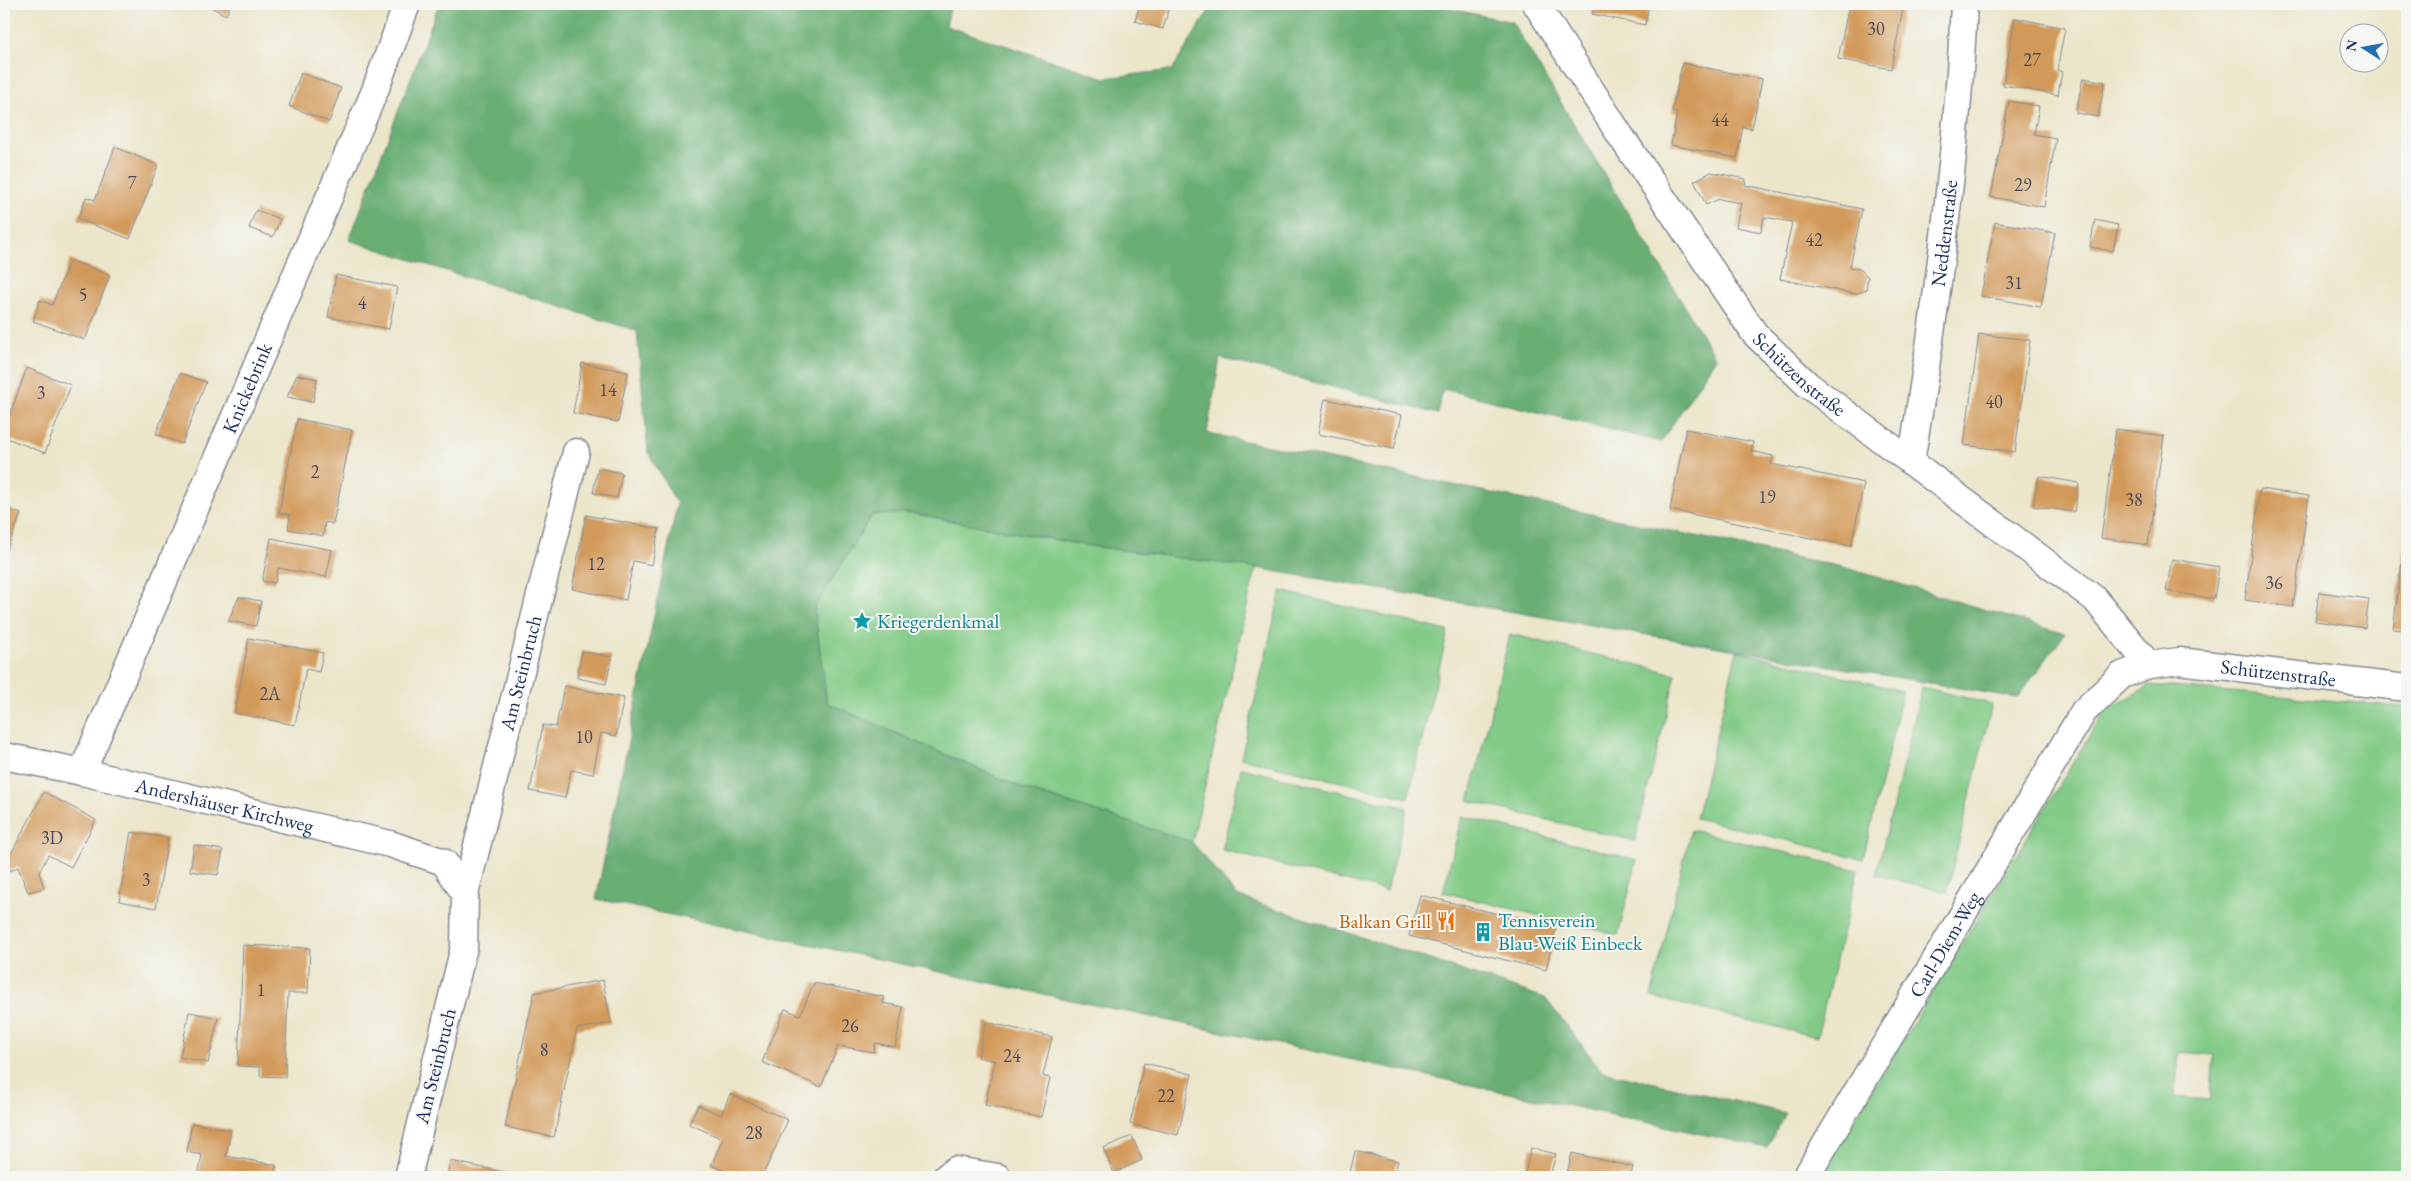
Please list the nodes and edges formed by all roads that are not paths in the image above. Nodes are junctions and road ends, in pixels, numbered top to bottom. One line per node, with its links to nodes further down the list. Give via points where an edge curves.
1 (407, 4): 10 (street, Knickebrink, via 374,93)
2 (1536, 4): 5 (street, Schützenstraße, via 1755,334 1808,385)
3 (1964, 4): 5 (street, Neddenstraße, via 1948,210)
4 (576, 452): 11 (street, Am Steinbruch)
5 (1912, 462): 6 (street, Schützenstraße, via 2095,599)
6 (2149, 665): 7 (street, Schützenstraße, via 2206,662); 8 (street, Schützenstraße, via 2122,676)
7 (2407, 688)
8 (2084, 711): 15 (street, Carl-Diem-Weg)
9 (4, 756): 10 (street, Andershäuser Kirchweg)
10 (82, 772): 11 (street, Andershäuser Kirchweg, via 390,844 444,862)
11 (465, 894): 12 (street, Am Steinbruch, via 464,947)
12 (408, 1177)
13 (946, 1177): 14 (street, via 955,1170)
14 (998, 1177)
15 (1806, 1177)

